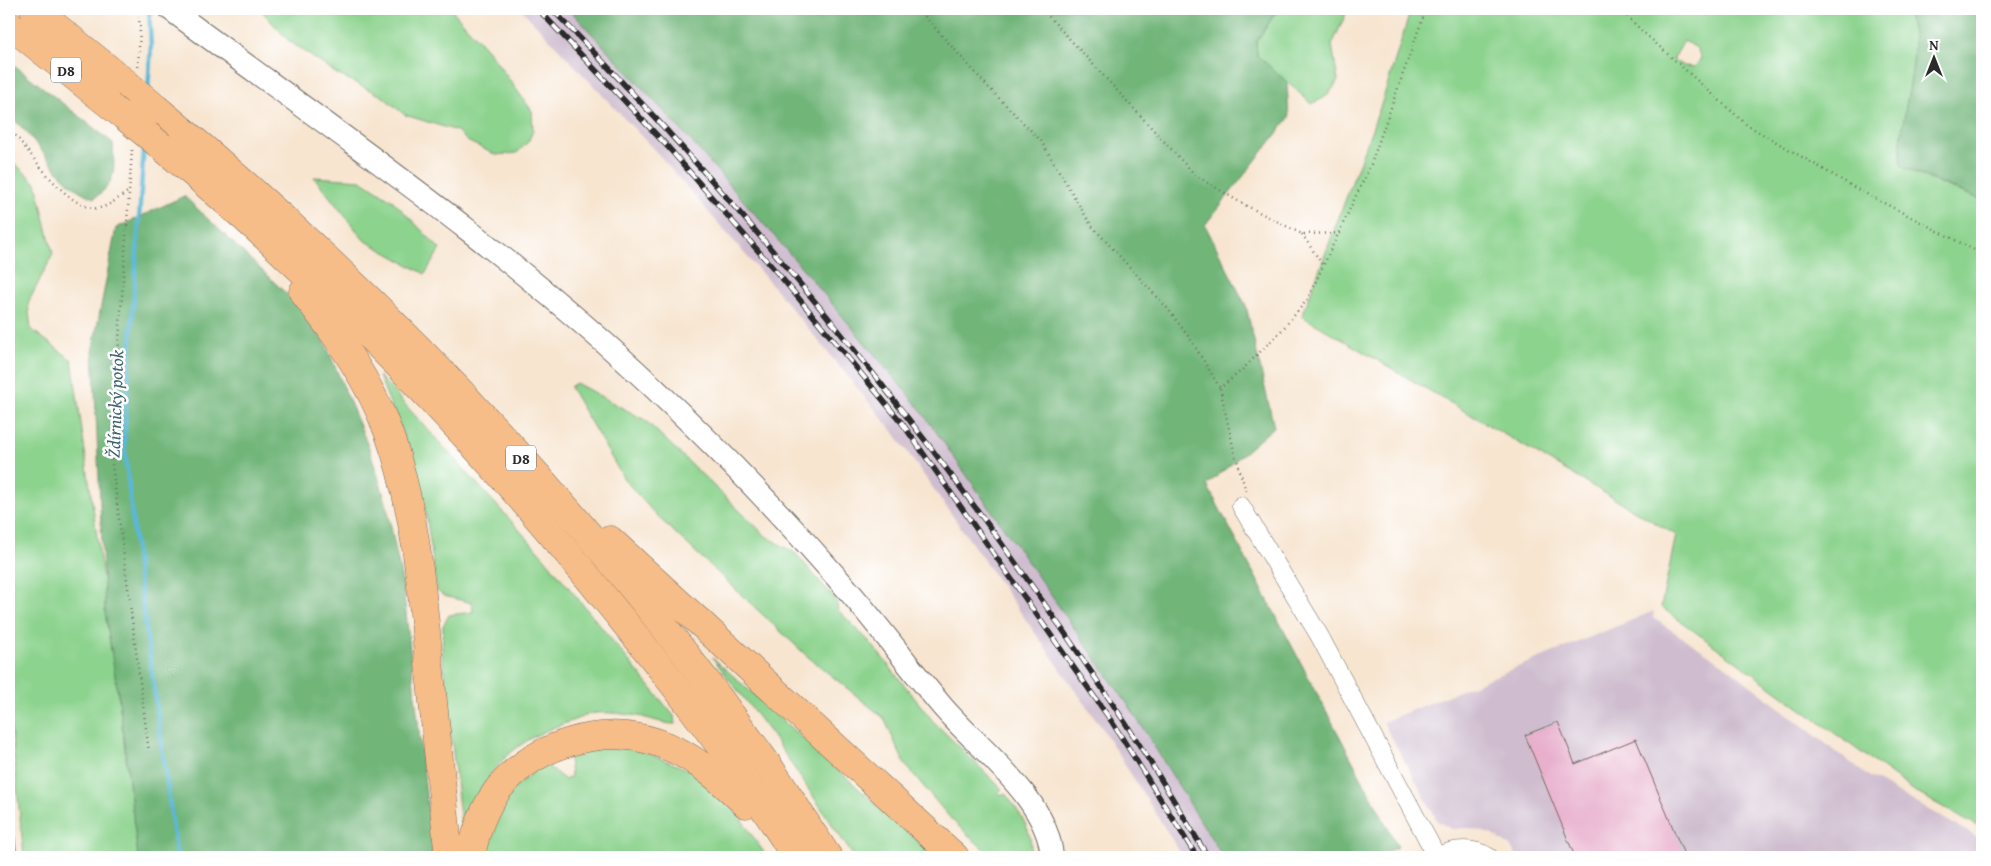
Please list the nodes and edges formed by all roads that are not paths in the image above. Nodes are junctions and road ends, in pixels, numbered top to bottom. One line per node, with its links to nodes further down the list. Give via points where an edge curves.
1 (34, 9): 5 (highway, D8, bridge, via 290,222 396,324)
2 (173, 11): 14 (street, via 545,291 653,387 754,486 849,592 957,724 1032,802 1045,827)
3 (9, 24): 4 (highway, D8, bridge, via 161,146)
4 (240, 215): 8 (highway, D8, via 377,344 470,440 557,538 693,707); 10 (highway, via 334,332 358,369 389,433 416,549)
5 (539, 478): 12 (highway, D8, via 581,525 710,687 768,765); 13 (highway)
6 (1244, 500): 15 (street)
7 (9, 829): 9 (lane)
8 (792, 851): 11 (highway, via 714,774 693,759 655,742 611,736 558,746 511,776 482,817)
9 (12, 857)
10 (449, 857)
11 (471, 857)
12 (828, 857)
13 (955, 857)
14 (1052, 857)
15 (1437, 857): 16 (street, via 1467,850)
16 (1489, 857)

